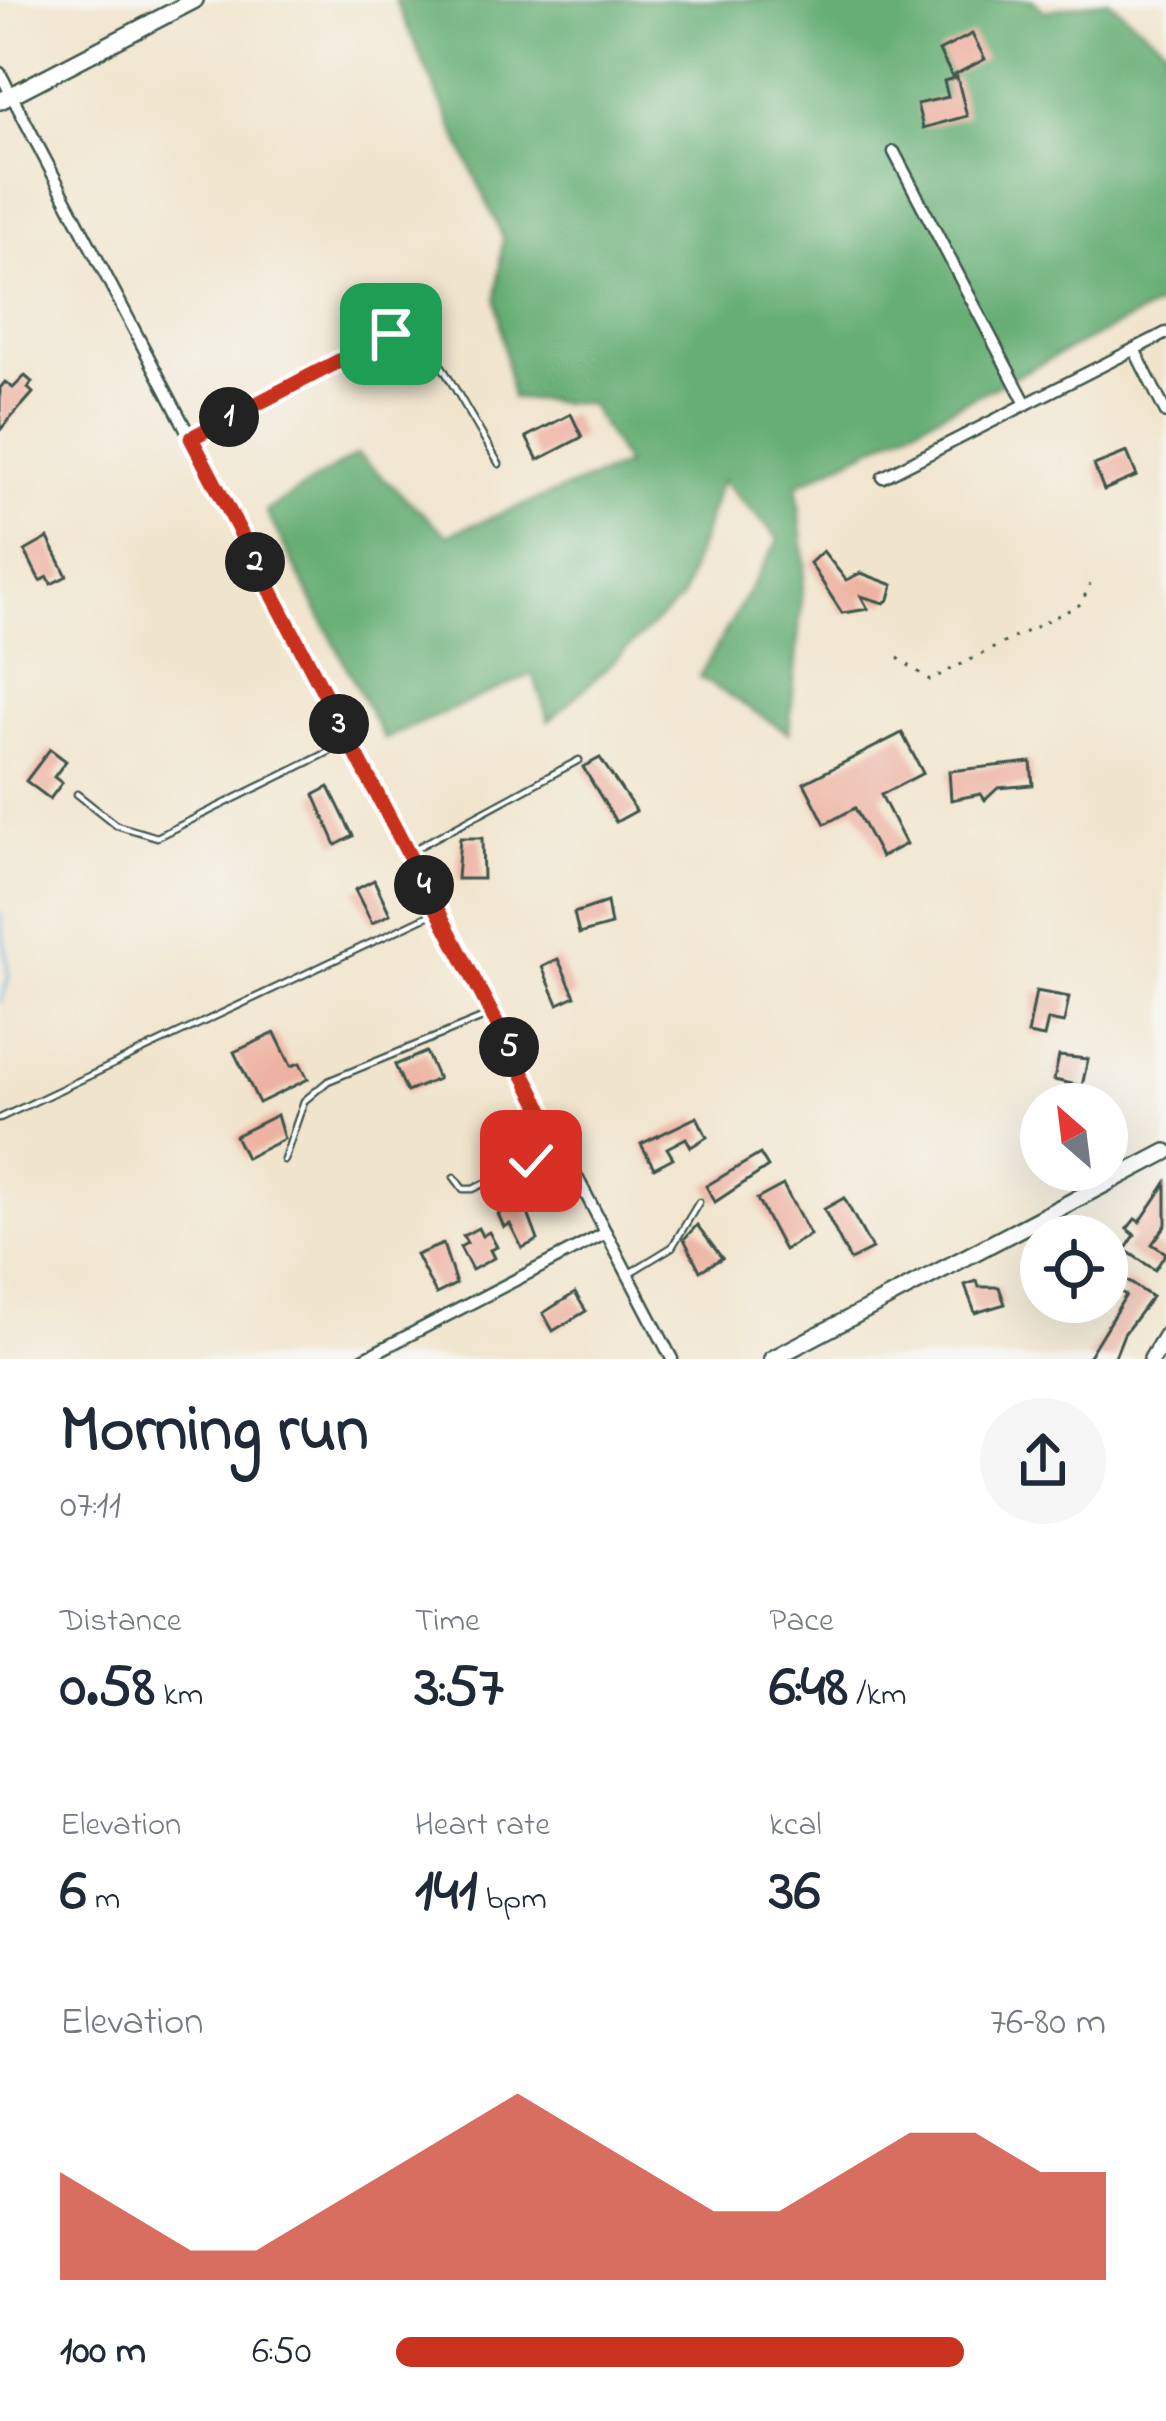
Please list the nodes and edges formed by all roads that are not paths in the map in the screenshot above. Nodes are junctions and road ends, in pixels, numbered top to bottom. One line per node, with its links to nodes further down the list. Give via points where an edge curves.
1 (195, 0): 3 (main road)
2 (0, 73): 3 (street)
3 (6, 98): 9 (street)
4 (894, 152): 7 (street)
5 (1166, 333): 6 (street)
6 (1133, 349): 7 (street); 8 (street)
7 (1026, 404): 11 (street)
8 (1166, 413)
9 (191, 438): 10 (lane, via 370,341 409,330 429,344); 12 (street)
10 (499, 464)
11 (883, 477)
12 (349, 742): 14 (lane, via 157,837 116,825); 15 (street)
13 (579, 760): 15 (lane)
14 (77, 794)
15 (407, 853): 16 (street)
16 (438, 911): 17 (street); 18 (lane)
17 (492, 1014): 19 (street); 21 (lane, via 328,1081 304,1101)
18 (0, 1118)
19 (564, 1152): 22 (lane, via 473,1189); 24 (street)
20 (1166, 1152): 29 (main road)
21 (284, 1160)
22 (454, 1178)
23 (699, 1202): 25 (lane, via 672,1246)
24 (606, 1233): 25 (street); 27 (street)
25 (628, 1274): 28 (street)
26 (1166, 1336): 30 (main road)
27 (363, 1359)
28 (672, 1359)
29 (772, 1359)
30 (1151, 1359)

